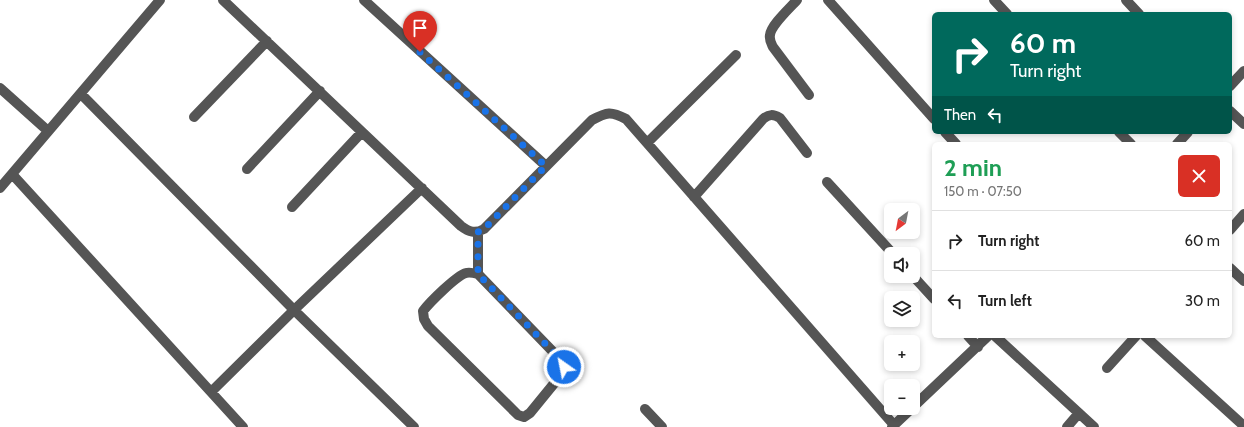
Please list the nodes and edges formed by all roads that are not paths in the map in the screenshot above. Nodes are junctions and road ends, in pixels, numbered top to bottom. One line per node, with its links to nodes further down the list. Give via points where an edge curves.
1 (160, 0): 16 (street)
2 (224, 0): 10 (street)
3 (364, 0): 32 (street)
4 (796, 0): 17 (street, via 773,28 770,41)
5 (828, 0): 20 (street)
6 (994, 0): 8 (street)
7 (1126, 0): 9 (street)
8 (1005, 12)
9 (1137, 12)
10 (267, 41): 15 (street); 19 (street)
11 (736, 55): 30 (street)
12 (1244, 72): 13 (street)
13 (1232, 84)
14 (0, 88): 22 (street)
15 (320, 91): 23 (street); 33 (street)
16 (81, 94): 22 (street); 49 (street)
17 (809, 95)
18 (1232, 113): 21 (street)
19 (194, 117)
20 (932, 117)
21 (1244, 124)
22 (48, 131): 34 (street)
23 (362, 132): 37 (street); 39 (street)
24 (947, 134): 27 (street)
25 (1121, 134): 28 (street)
26 (1186, 134): 29 (street)
27 (954, 142)
28 (1129, 142)
29 (1179, 142)
30 (647, 143): 32 (street, via 626,119 615,113 603,114 592,120); 38 (street)
31 (808, 153): 38 (street, via 780,118 768,115)
32 (546, 166): 42 (street, via 484,229)
33 (247, 169)
34 (12, 174): 36 (street); 57 (street)
35 (828, 182): 43 (street)
36 (1, 185)
37 (422, 188): 42 (street, via 468,232); 49 (street)
38 (694, 197): 62 (street)
39 (292, 208)
40 (1244, 214): 41 (street)
41 (1232, 228)
42 (478, 232): 45 (street)
43 (887, 247)
44 (1232, 270): 46 (street)
45 (478, 274): 45 (street, via 561,360 564,367 561,375 524,417 518,415 428,326 424,319 423,311 428,304 459,276 467,272)
46 (1244, 281)
47 (919, 283): 48 (street)
48 (932, 297)
49 (294, 310): 57 (street); 65 (street)
50 (970, 338): 55 (street)
51 (986, 338): 55 (street)
52 (997, 338): 60 (street)
53 (1134, 338): 56 (street)
54 (1147, 338): 63 (street)
55 (978, 347): 58 (street)
56 (1107, 368)
57 (211, 392): 64 (street)
58 (920, 401)
59 (645, 409): 66 (street)
60 (1079, 413): 67 (street); 68 (street)
61 (905, 415): 62 (street)
62 (893, 426)
63 (1244, 426)
64 (243, 427)
65 (414, 427)
66 (662, 427)
67 (1067, 427)
68 (1094, 427)

